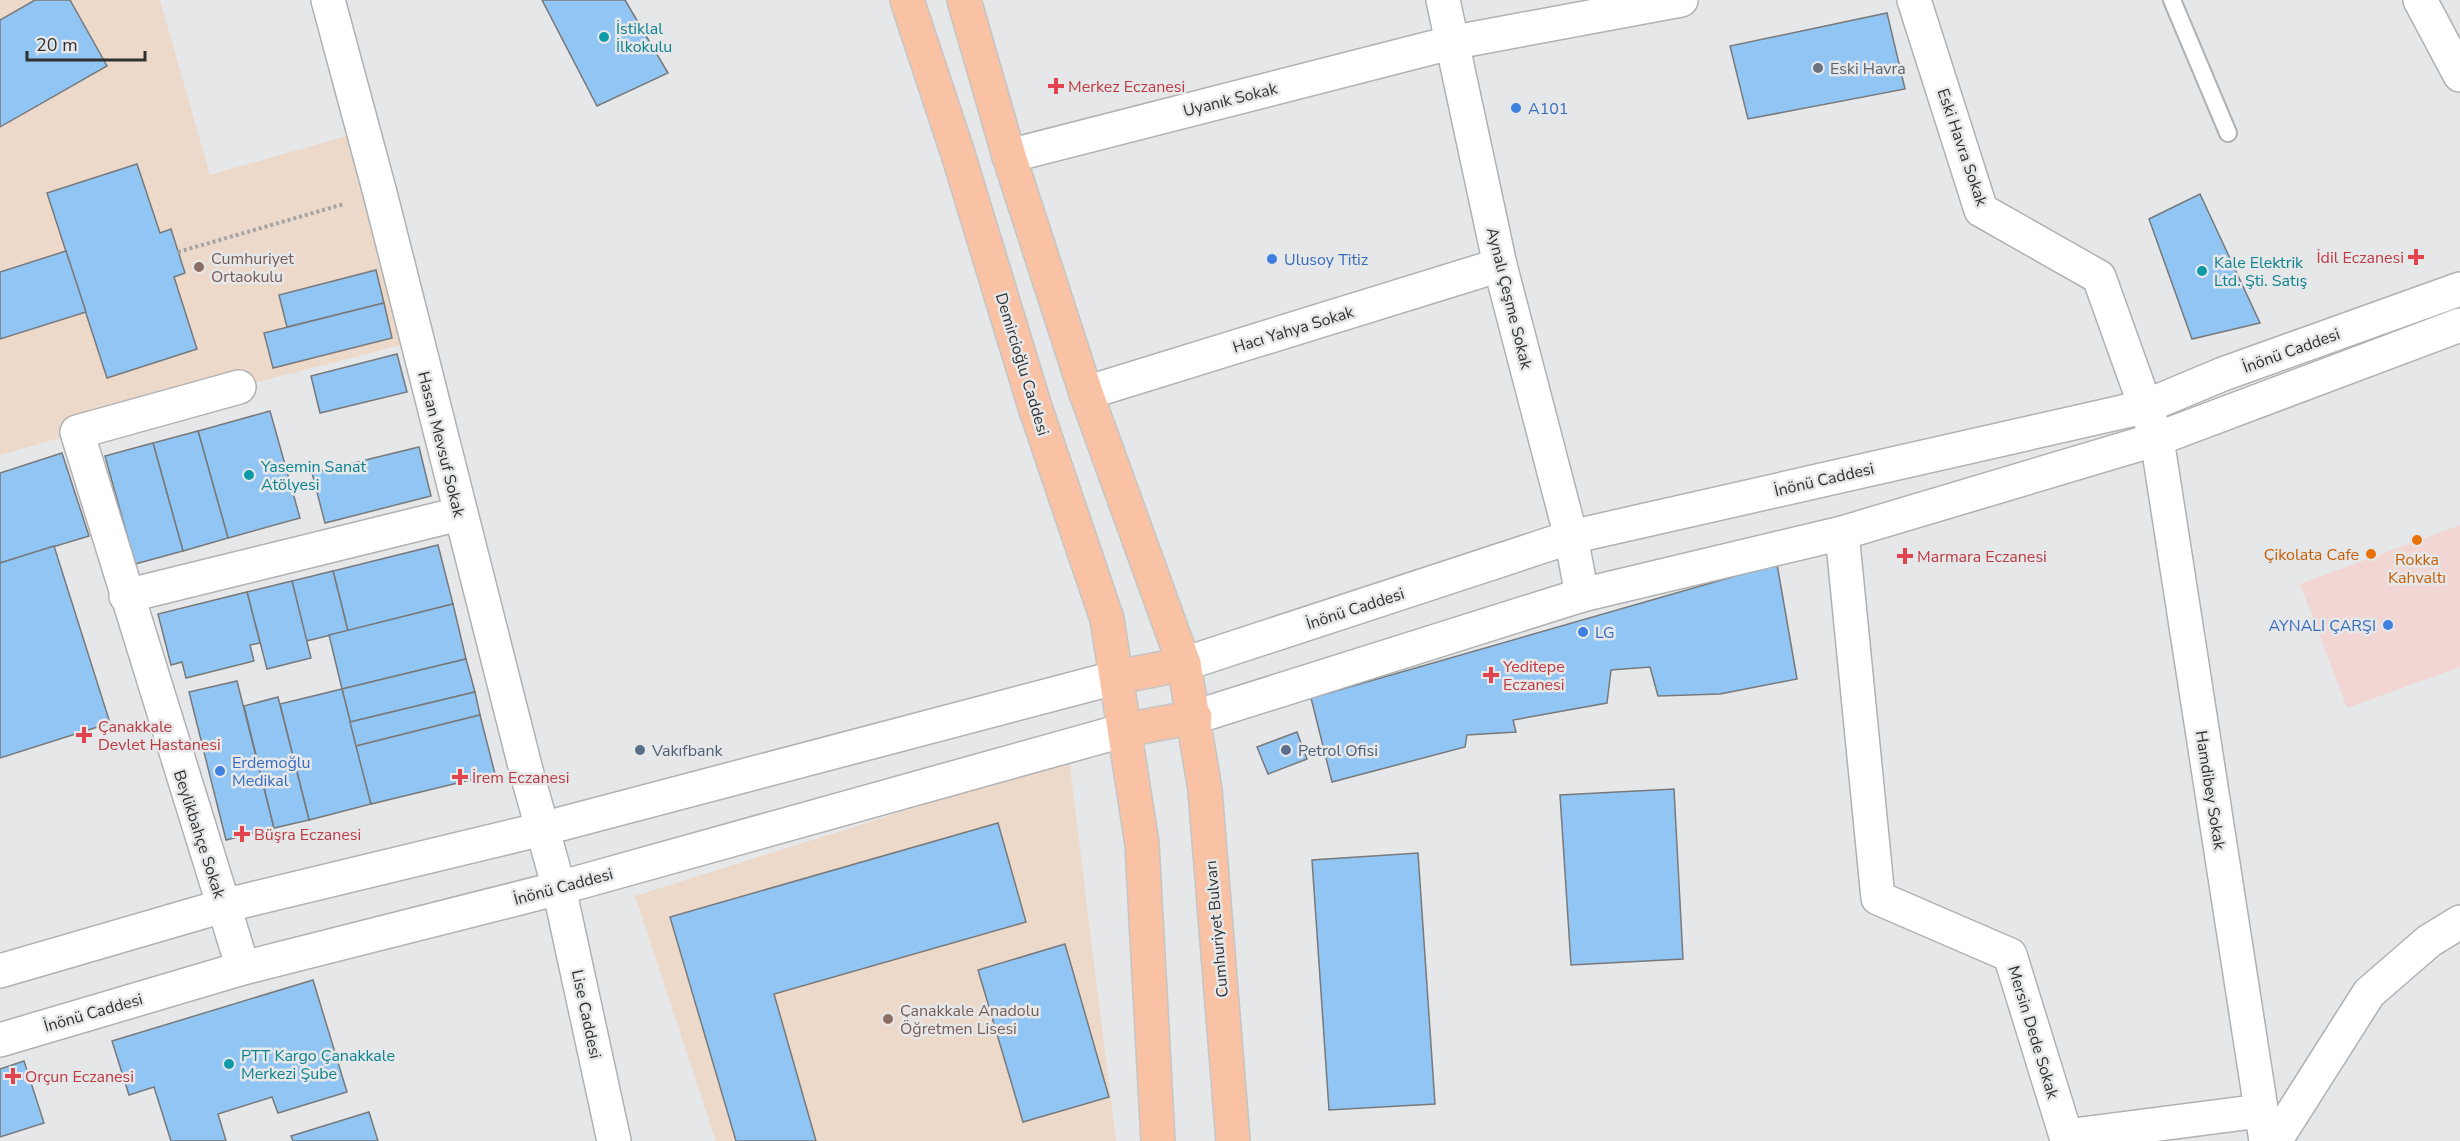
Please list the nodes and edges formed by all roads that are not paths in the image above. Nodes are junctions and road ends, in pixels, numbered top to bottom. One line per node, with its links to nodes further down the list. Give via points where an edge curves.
1 (328, 0): 20 (street, Hasan Mevsuf Sokak)
2 (907, 0): 26 (highway, Demircioğlu Caddesi, via 1035,407 1107,619)
3 (964, 0): 12 (highway)
4 (1443, 0): 9 (street, Aynalı Çeşme Sokak)
5 (1681, 0): 9 (street, Uyanık Sokak)
6 (1914, 0): 18 (street, Eski Havra Sokak, via 1981,210 2099,277)
7 (2172, 0): 11 (lane)
8 (2420, 0): 10 (street)
9 (1450, 43): 12 (street, Uyanık Sokak); 13 (street, Aynalı Çeşme Sokak)
10 (2460, 75)
11 (2228, 133)
12 (1009, 156): 17 (highway)
13 (1500, 264): 17 (street, Hacı Yahya Sokak); 22 (street, Aynalı Çeşme Sokak)
14 (2460, 288): 18 (street, İnönü Caddesi)
15 (2460, 325): 19 (street)
16 (239, 387): 24 (street, Beylikbahçe Sokak, via 77,432)
17 (1086, 393): 25 (highway)
18 (2144, 406): 19 (street, Eski Havra Sokak); 22 (street, İnönü Caddesi)
19 (2157, 439): 21 (street); 36 (street, Hamdibey Sokak)
20 (459, 514): 24 (street); 29 (street, Hasan Mevsuf Sokak)
21 (1842, 532): 23 (street); 36 (street, Mersin Dede Sokak, via 1878,898 2010,955 2067,1136)
22 (1571, 537): 23 (street, Aynalı Çeşme Sokak); 25 (street, İnönü Caddesi)
23 (1582, 595): 27 (street)
24 (126, 596): 31 (street, Beylikbahçe Sokak)
25 (1184, 664): 26 (highway); 27 (highway)
26 (1118, 677): 28 (highway, Demircioğlu Caddesi); 29 (street)
27 (1195, 717): 28 (highway); 39 (highway, Cumhuriyet Bulvarı, via 1205,790)
28 (1125, 730): 30 (street, İnönü Caddesi); 38 (highway, via 1142,844)
29 (542, 829): 30 (street, Hasan Mevsuf Sokak); 31 (street)
30 (559, 888): 33 (street, İnönü Caddesi); 37 (street, Lise Caddesi)
31 (223, 906): 33 (street, Beylikbahçe Sokak); 34 (street)
32 (2460, 922): 40 (street, via 2428,941 2369,993)
33 (243, 968): 35 (street, İnönü Caddesi)
34 (0, 971)
35 (0, 1040)
36 (2263, 1126)
37 (614, 1141)
38 (1158, 1141)
39 (1233, 1141)
40 (2275, 1141)

